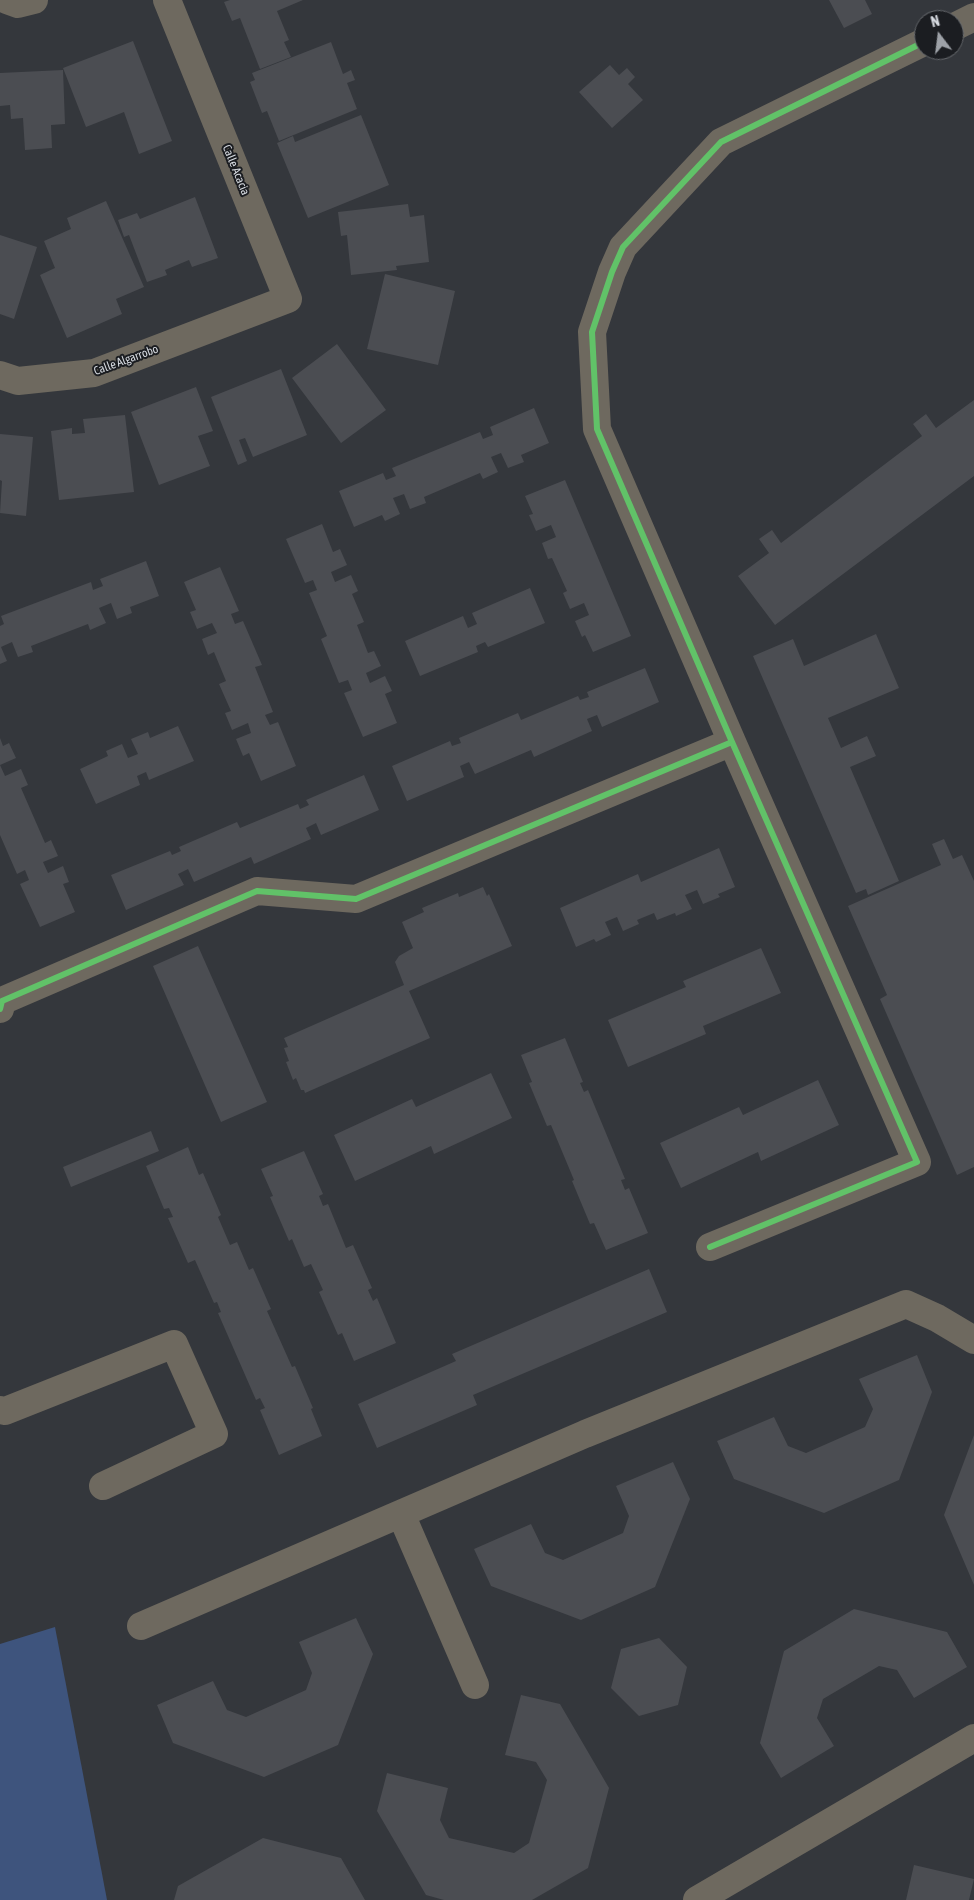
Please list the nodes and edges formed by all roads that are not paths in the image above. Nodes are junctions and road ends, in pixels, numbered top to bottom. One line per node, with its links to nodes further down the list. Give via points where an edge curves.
1 (7, 0): 2 (street, via 18,4)
2 (34, 0)
3 (168, 0): 5 (street, Calle Acacia, via 288,299)
4 (914, 47): 7 (street, via 721,142 623,247 592,332 597,429)
5 (247, 314): 6 (street, Calle Algarrobo, via 94,373 18,381)
6 (0, 375)
7 (732, 742): 8 (street, via 356,900 257,891); 9 (street, via 917,1162)
8 (1, 1002)
9 (710, 1247)
10 (974, 1340): 13 (street, via 906,1304 585,1434)
11 (0, 1410): 12 (street, via 5,1411 174,1344 214,1434)
12 (103, 1486)
13 (401, 1514): 14 (street); 15 (street)
14 (141, 1626)
15 (475, 1685)
16 (974, 1738): 17 (street)
17 (697, 1900)

